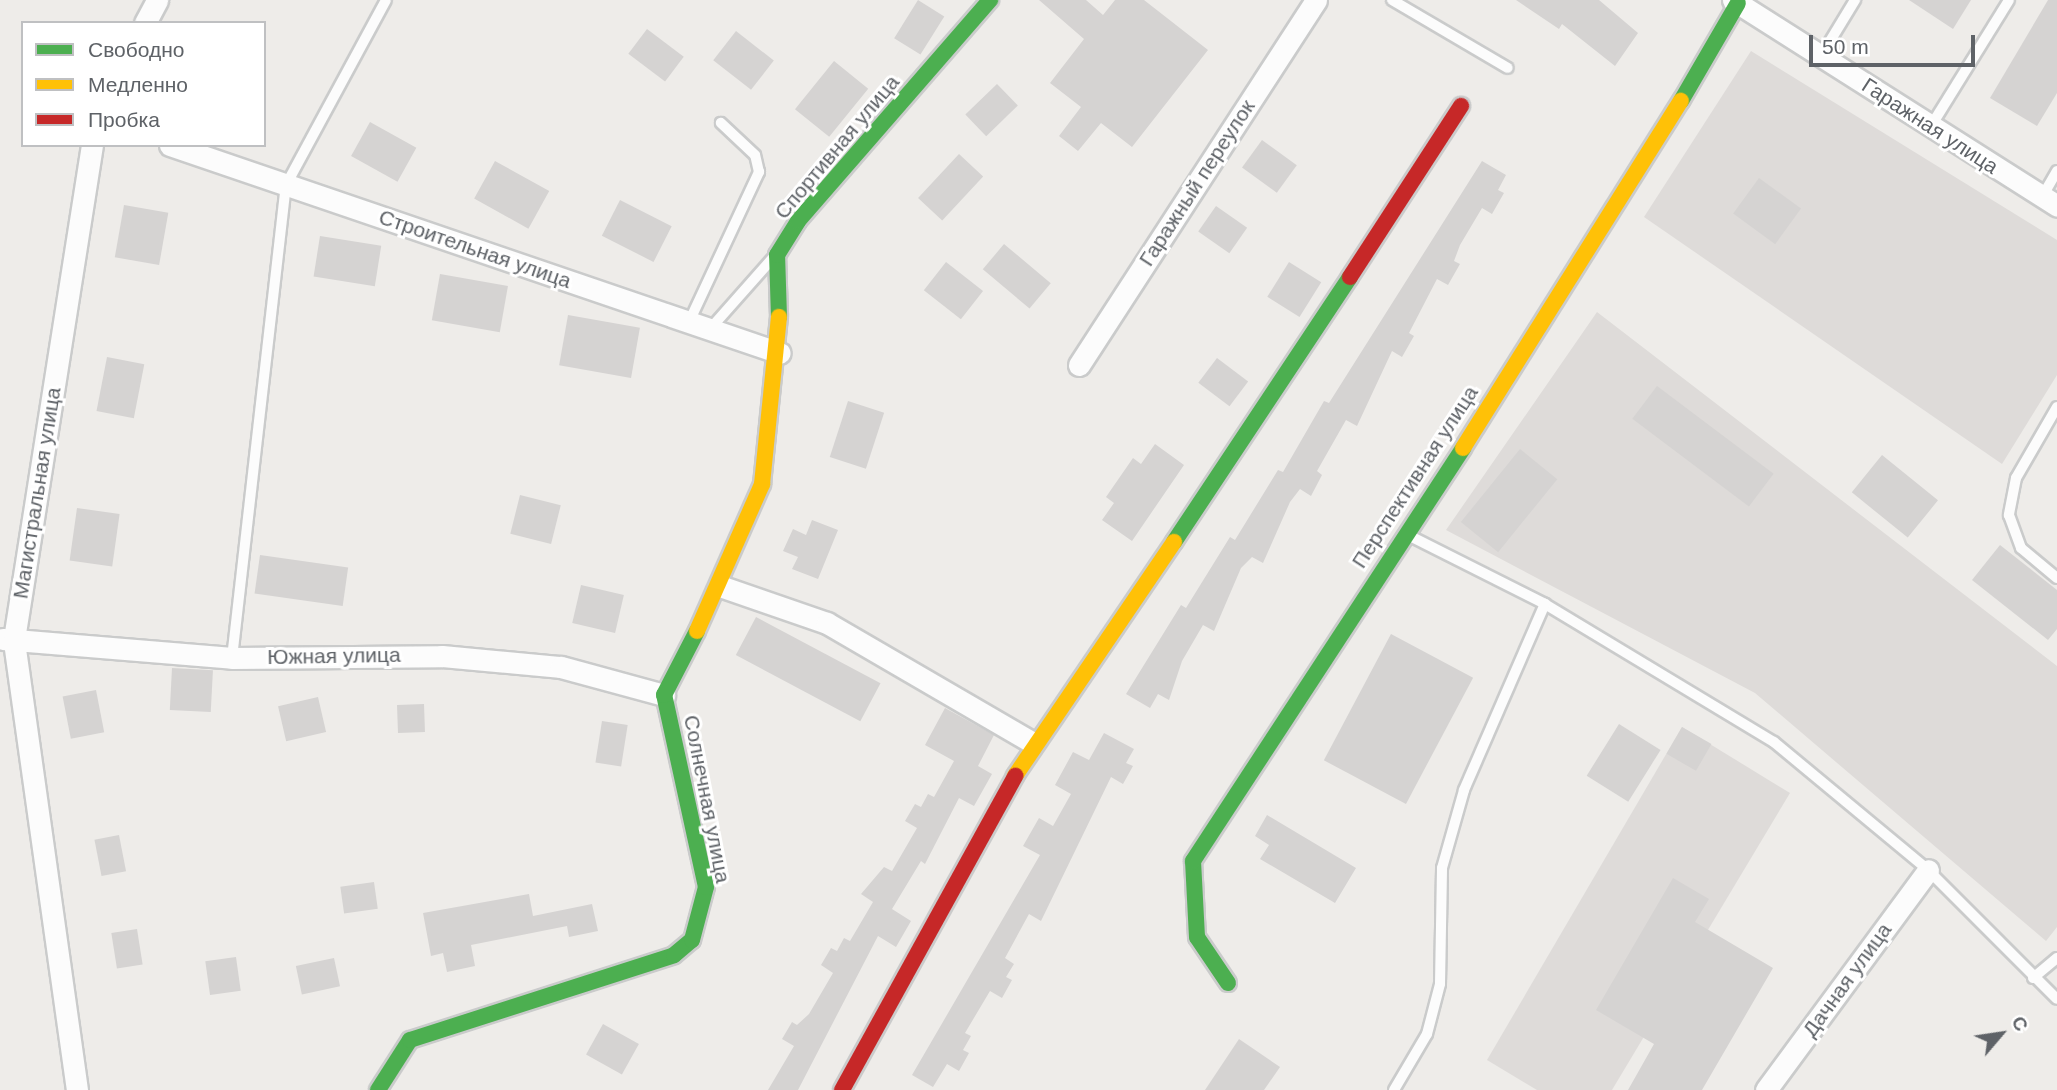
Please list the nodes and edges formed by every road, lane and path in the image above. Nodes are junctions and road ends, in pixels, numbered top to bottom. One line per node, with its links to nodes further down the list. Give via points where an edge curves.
1 (157, 0): 9 (street)
2 (386, 0): 18 (lane)
3 (990, 0): 20 (street, Спортивная улица, via 798,221)
4 (1316, 0): 24 (street, Гаражный переулок)
5 (1392, 0): 11 (lane)
6 (1855, 0): 10 (lane)
7 (2009, 0): 14 (lane)
8 (1735, 1): 10 (street, Гаражная улица); 26 (street, Перспективная улица, via 1603,234)
9 (146, 21)
10 (1821, 56): 14 (street, Гаражная улица)
11 (1508, 68)
12 (1461, 106): 33 (street, via 1231,460)
13 (721, 123): 21 (lane, via 755,155 759,172)
14 (1931, 126): 19 (street, Гаражная улица)
15 (92, 147): 30 (street, Магистральная улица)
16 (176, 147): 18 (street, Строительная улица)
17 (2057, 171): 19 (lane)
18 (286, 185): 21 (street, Строительная улица); 31 (lane)
19 (2050, 202)
20 (777, 255): 22 (lane); 23 (street)
21 (688, 322): 22 (street, Строительная улица)
22 (710, 329): 23 (street, Строительная улица)
23 (780, 353): 28 (street, via 762,484)
24 (1079, 365)
25 (2057, 407): 27 (lane, via 2016,478 2009,515 2021,548)
26 (1403, 532): 29 (lane); 37 (street, Перспективная улица, via 1193,861 1197,937)
27 (2057, 578)
28 (720, 586): 32 (street, Солнечная улица); 33 (street, via 827,623)
29 (1545, 604): 34 (lane, via 1774,742); 42 (lane, via 1464,790 1441,868 1440,984 1427,1034)
30 (7, 639): 31 (street, Южная улица); 39 (street, Магистральная улица)
31 (232, 658): 32 (street, Южная улица, via 395,655 534,664)
32 (664, 695): 40 (street, Солнечная улица, via 706,887 692,940 674,955 410,1040 385,1070)
33 (1033, 743): 41 (street)
34 (1928, 870): 36 (lane); 43 (street, Дачная улица)
35 (2057, 958): 36 (lane)
36 (2033, 978): 38 (lane)
37 (1228, 983)
38 (2057, 999)
39 (77, 1090)
40 (378, 1090)
41 (842, 1090)
42 (1394, 1090)
43 (1766, 1090)

